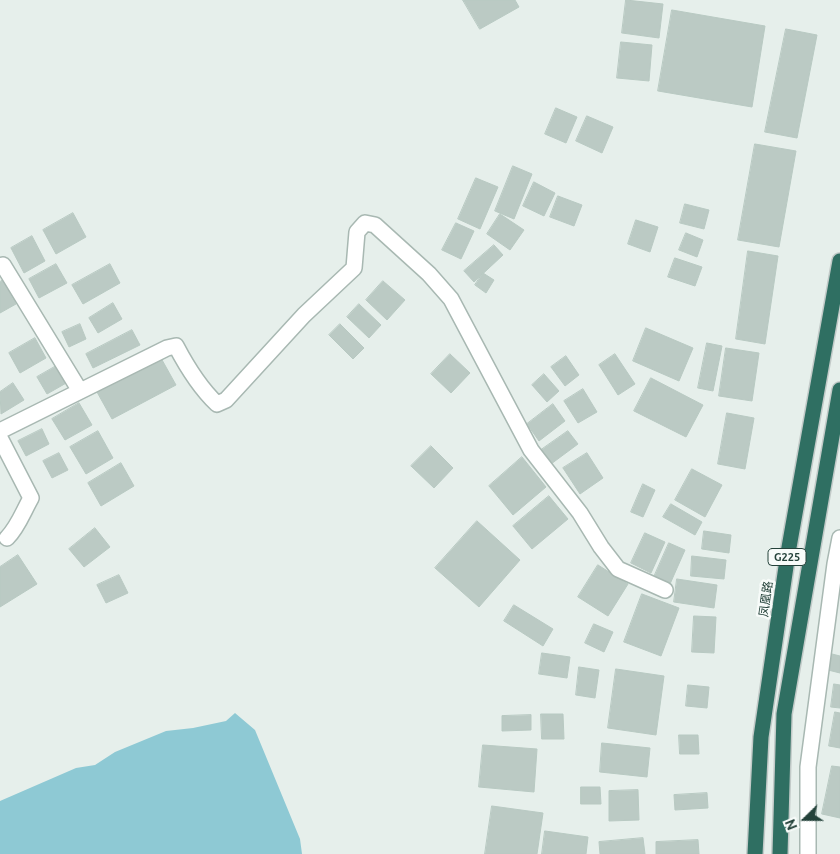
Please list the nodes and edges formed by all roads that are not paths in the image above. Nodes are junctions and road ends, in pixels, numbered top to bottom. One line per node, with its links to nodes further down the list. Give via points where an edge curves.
1 (840, 261): 10 (highway, 凤凰路 / G225, via 788,553 762,728)
2 (3, 265): 4 (street)
3 (840, 390): 11 (highway, G225, via 784,714)
4 (80, 391): 5 (street); 9 (street, via 176,346 210,397 217,404 226,400 304,315 354,268 357,232 365,224 375,225 429,274 451,299 531,450 580,513 600,547 618,569)
5 (0, 431)
6 (0, 438): 7 (street, via 31,498 16,530)
7 (7, 538)
8 (840, 538): 12 (street, via 808,767)
9 (665, 590)
10 (755, 854)
11 (780, 854)
12 (808, 854)

